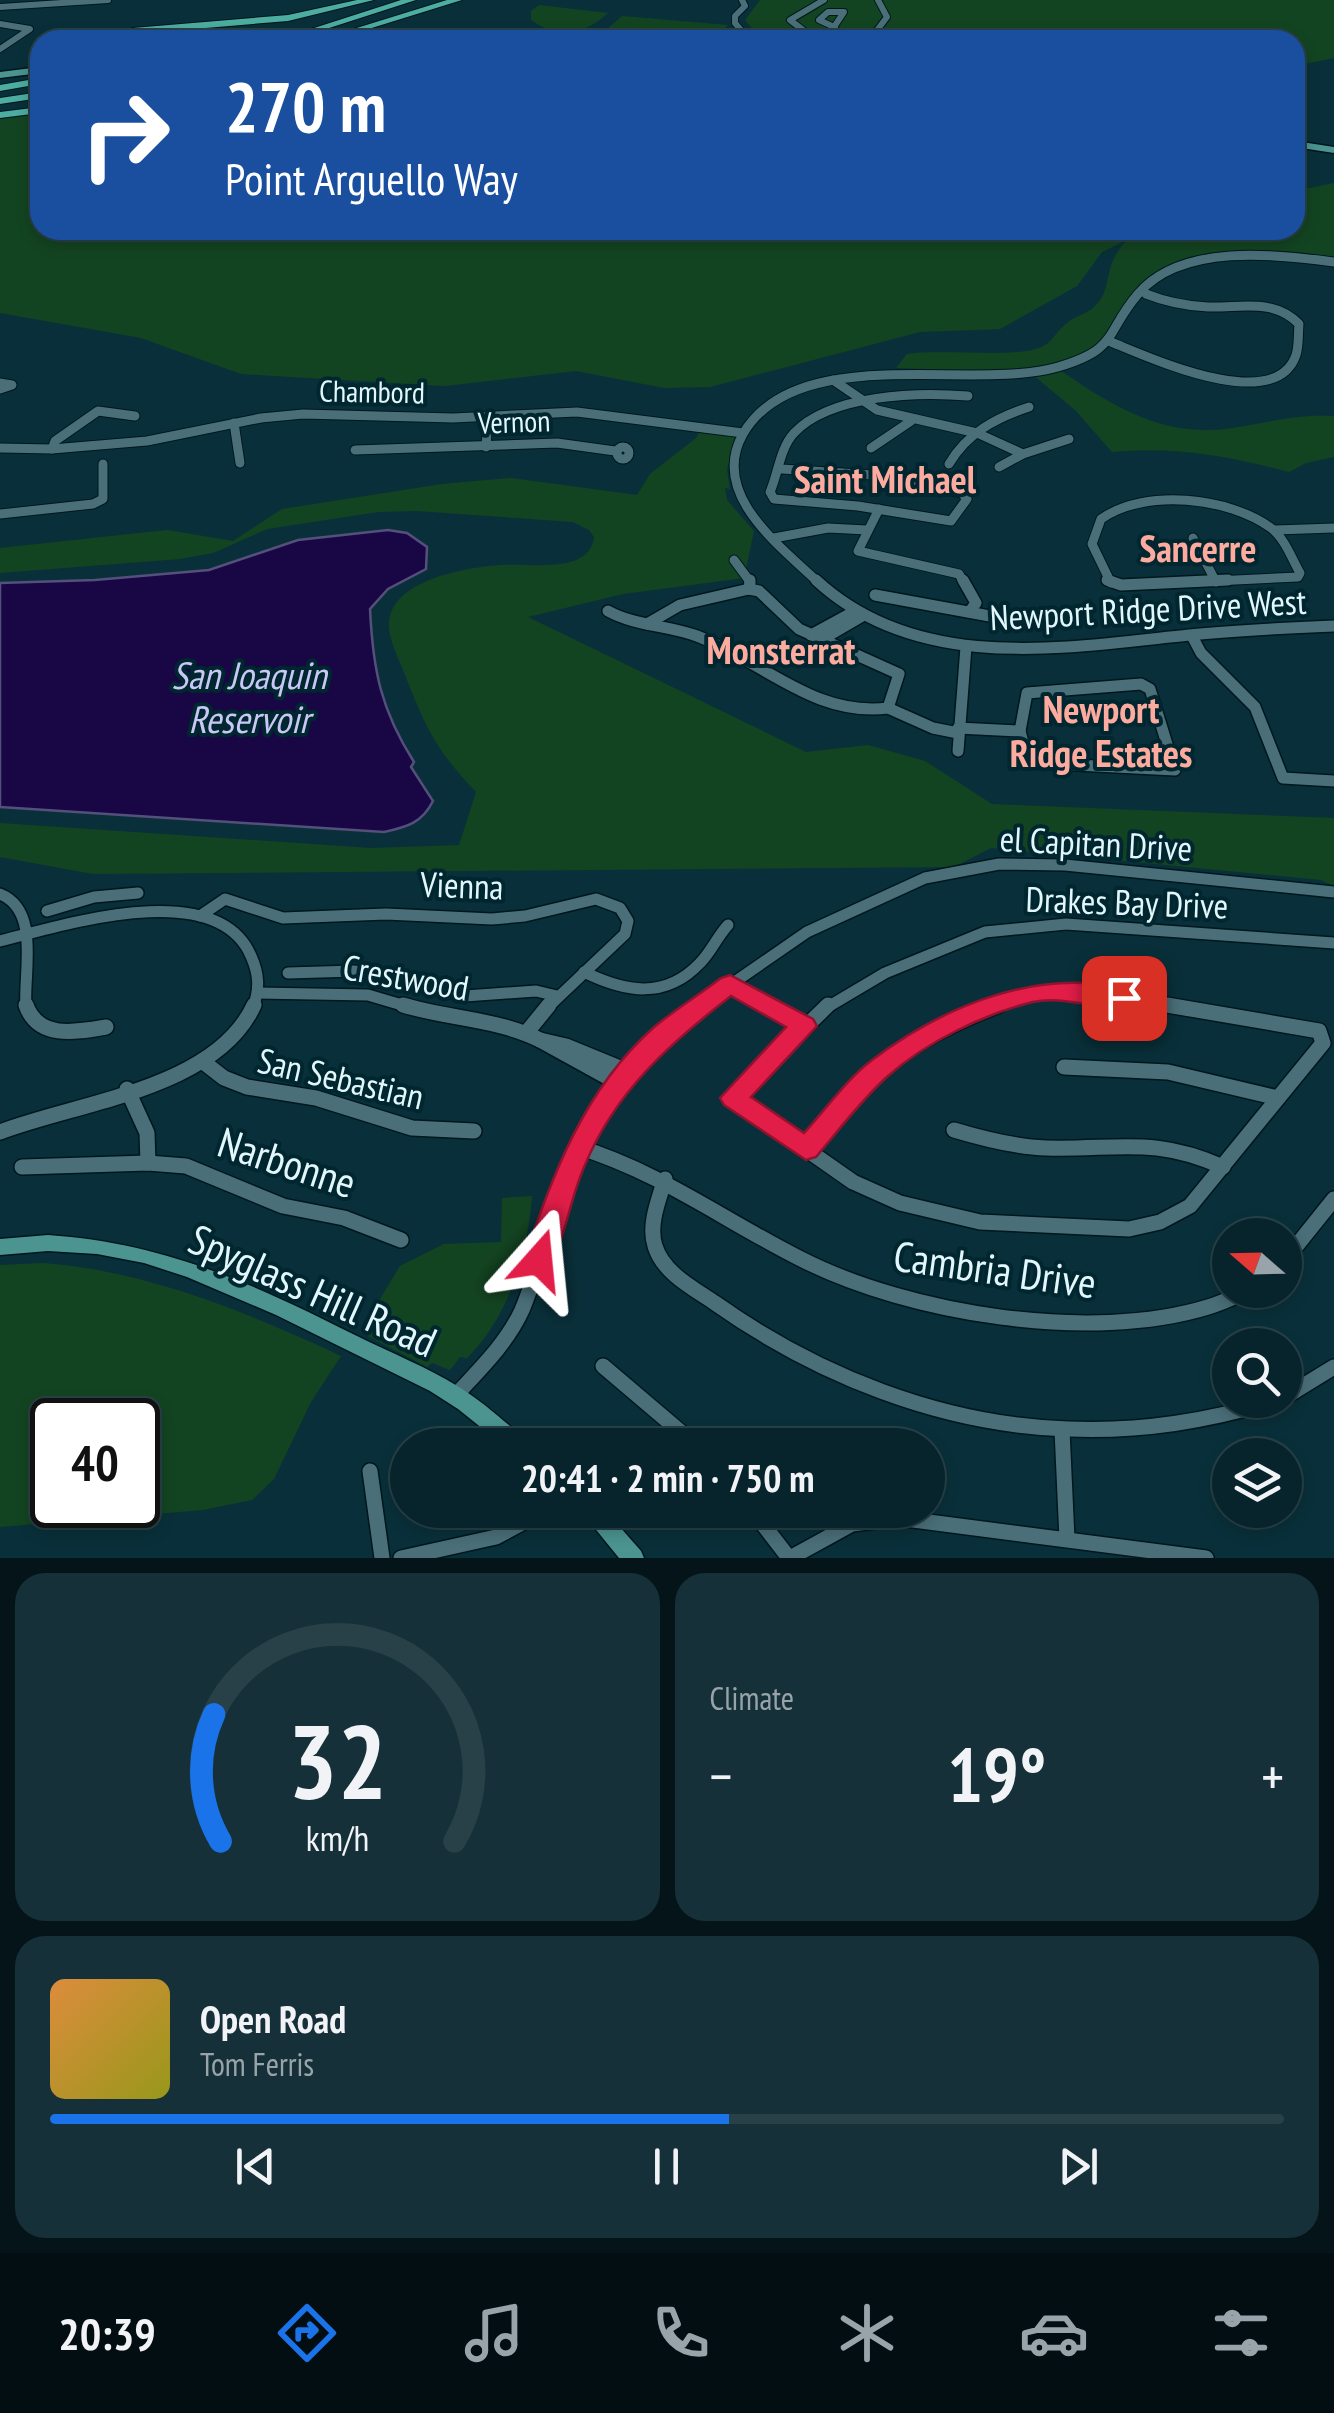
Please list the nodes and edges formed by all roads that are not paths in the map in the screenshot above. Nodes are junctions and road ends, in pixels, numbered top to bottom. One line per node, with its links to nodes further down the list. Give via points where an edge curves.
1 (81, 0): 10 (street)
2 (108, 0): 10 (street)
3 (369, 0): 13 (highway, via 288,18)
4 (411, 0): 14 (highway)
5 (457, 0): 15 (highway)
6 (475, 0): 16 (highway)
7 (742, 0): 17 (street, via 745,6 734,19)
8 (824, 0): 18 (street, via 790,20)
9 (878, 0): 20 (street, via 887,16)
10 (0, 5)
11 (0, 24): 21 (street, via 30,29)
12 (834, 27): 19 (street)
13 (132, 30)
14 (314, 30)
15 (357, 30)
16 (384, 30)
17 (742, 30)
18 (803, 30)
19 (836, 30)
20 (876, 30)
21 (0, 49)
22 (30, 75): 23 (main road)
23 (0, 76)
24 (30, 78): 25 (highway)
25 (0, 88)
26 (30, 96): 27 (highway)
27 (0, 101)
28 (30, 109): 29 (highway)
29 (0, 113)
30 (1305, 143): 31 (main road)
31 (1334, 147)
32 (1334, 264): 33 (street, via 1248,257 1185,267)
33 (1143, 293): 34 (street); 34 (street, via 1196,306 1250,304 1284,311 1299,324 1294,366 1246,381 1197,376)
34 (1116, 344): 35 (street, via 1084,360 1038,370 894,372)
35 (833, 380): 37 (street); 43 (street, via 774,402)
36 (968, 396): 37 (street, via 914,392)
37 (865, 404): 41 (street); 57 (street, via 808,422 786,445)
38 (1029, 407): 44 (street)
39 (135, 416): 49 (street, via 98,411)
40 (488, 417): 42 (street, Chambord, via 303,414); 43 (street, Chambord, via 577,412); 46 (street)
41 (911, 421): 44 (street); 48 (street)
42 (234, 423): 49 (street, Chambord, via 147,441); 54 (street)
43 (743, 433): 63 (street, Newport Ridge Drive West, via 732,474 737,492)
44 (977, 433): 52 (street); 55 (street)
45 (1069, 439): 52 (street)
46 (486, 446): 50 (street, Vernon); 51 (street, Vernon, via 558,443)
47 (0, 448): 49 (street, Chambord)
48 (872, 448)
49 (52, 449)
50 (355, 450)
51 (615, 451)
52 (1023, 454): 56 (street)
53 (103, 464): 59 (street, via 103,499 93,504)
54 (240, 464)
55 (948, 464)
56 (999, 467)
57 (782, 469): 58 (street, via 770,492 774,499); 58 (street, via 873,475 967,500 955,519 944,521)
58 (878, 509): 61 (street)
59 (0, 514)
60 (1334, 528): 62 (street)
61 (867, 530): 63 (street, via 812,529); 70 (street, via 858,551 959,574 976,602)
62 (1274, 530): 66 (street, via 1300,574); 66 (street, via 1250,515 1185,499 1122,507 1094,530 1092,547 1108,582)
63 (774, 538): 71 (street, Newport Ridge Drive West)
64 (1192, 538): 66 (street)
65 (734, 560): 67 (street)
66 (1216, 582)
67 (750, 588): 73 (street, via 671,608); 76 (street)
68 (874, 595): 70 (street)
69 (608, 610): 73 (street)
70 (970, 611): 72 (street)
71 (859, 613): 76 (street); 77 (street, Newport Ridge Drive West)
72 (1006, 619)
73 (647, 624): 78 (street, via 709,640 823,702 878,711)
74 (1334, 626): 75 (street, Newport Ridge Drive West)
75 (1192, 636): 77 (street, Newport Ridge Drive West); 82 (street, via 1255,708 1283,778)
76 (816, 637): 78 (street, via 899,674)
77 (966, 647): 80 (street)
78 (890, 706): 80 (street, via 932,728)
79 (1020, 730): 79 (street, via 1031,762 1175,770 1148,686 1027,693); 80 (street)
80 (958, 731): 81 (street)
81 (958, 751)
82 (1334, 781)
83 (1334, 892): 97 (street, el Capitan Drive, via 1065,865 973,867 902,886 824,922)
84 (138, 893): 86 (street)
85 (0, 894): 91 (street, via 20,909)
86 (94, 897): 87 (street); 89 (street)
87 (47, 910)
88 (200, 916): 89 (street, via 143,910); 95 (street, Vienna, via 224,898 277,918 429,913 492,919 579,900 608,901 626,916 628,929); 99 (street, via 246,944 257,964)
89 (99, 918): 91 (street)
90 (728, 925): 95 (street, via 694,968 662,990 620,989)
91 (22, 936): 92 (street); 102 (street, via 26,1008 33,1020 62,1032)
92 (0, 941)
93 (1334, 944): 101 (street, Drakes Bay Drive, via 1066,924 1004,928 884,973)
94 (354, 971): 96 (street); 98 (street); 100 (street, via 465,996)
95 (584, 972): 100 (street, Vienna)
96 (288, 974)
97 (730, 984): 101 (street); 106 (street, el Capitan Drive)
98 (348, 993): 99 (street, Crestwood); 103 (street, Crestwood)
99 (258, 994): 104 (street, via 242,1028)
100 (557, 996): 103 (street, Vienna)
101 (804, 1026): 113 (street, Drakes Bay Drive, via 733,1098)
102 (106, 1027)
103 (534, 1036): 106 (street, Crestwood)
104 (202, 1062): 107 (street); 110 (street, San Sebastian, via 235,1084 316,1098 412,1128)
105 (1064, 1067): 108 (street, via 1168,1072)
106 (622, 1077): 112 (street, el Capitan Drive)
107 (127, 1090): 111 (street); 114 (street, via 150,1134)
108 (1278, 1098): 113 (street, via 1323,1042 1319,1031 1086,992 1031,993 904,1050 855,1090); 116 (street)
109 (954, 1130): 116 (street, via 1027,1147 1157,1142)
110 (474, 1131)
111 (0, 1132)
112 (578, 1148): 117 (street, Cambria Drive); 126 (street, el Capitan Drive, via 521,1312)
113 (806, 1149): 116 (street, via 865,1188 926,1212 1109,1230 1176,1215)
114 (148, 1163): 115 (street, Narbonne); 120 (street, Narbonne, via 204,1172 282,1206 344,1218)
115 (22, 1167)
116 (1223, 1167)
117 (664, 1179): 122 (street, Cambria Drive, via 834,1275 939,1305 1122,1320); 130 (street, via 654,1228 659,1256 769,1342 877,1392)
118 (1334, 1198): 119 (street)
119 (1302, 1238)
120 (402, 1240)
121 (0, 1248): 126 (main road, Spyglass Hill Road, via 66,1244 174,1266 286,1310)
122 (1212, 1306)
123 (603, 1366): 129 (street)
124 (1334, 1367): 125 (street)
125 (1302, 1386)
126 (456, 1396): 128 (main road, Spyglass Hill Road)
127 (1224, 1418): 130 (street, via 1122,1432)
128 (496, 1428)
129 (676, 1428)
130 (1062, 1430): 135 (street)
131 (370, 1470): 137 (street)
132 (520, 1528): 138 (street)
133 (607, 1528): 139 (main road)
134 (766, 1528): 140 (street)
135 (1067, 1539): 136 (street); 140 (street, via 879,1518 852,1524)
136 (1150, 1554): 141 (street)
137 (382, 1558)
138 (401, 1558)
139 (633, 1558)
140 (789, 1558)
141 (1206, 1558)

